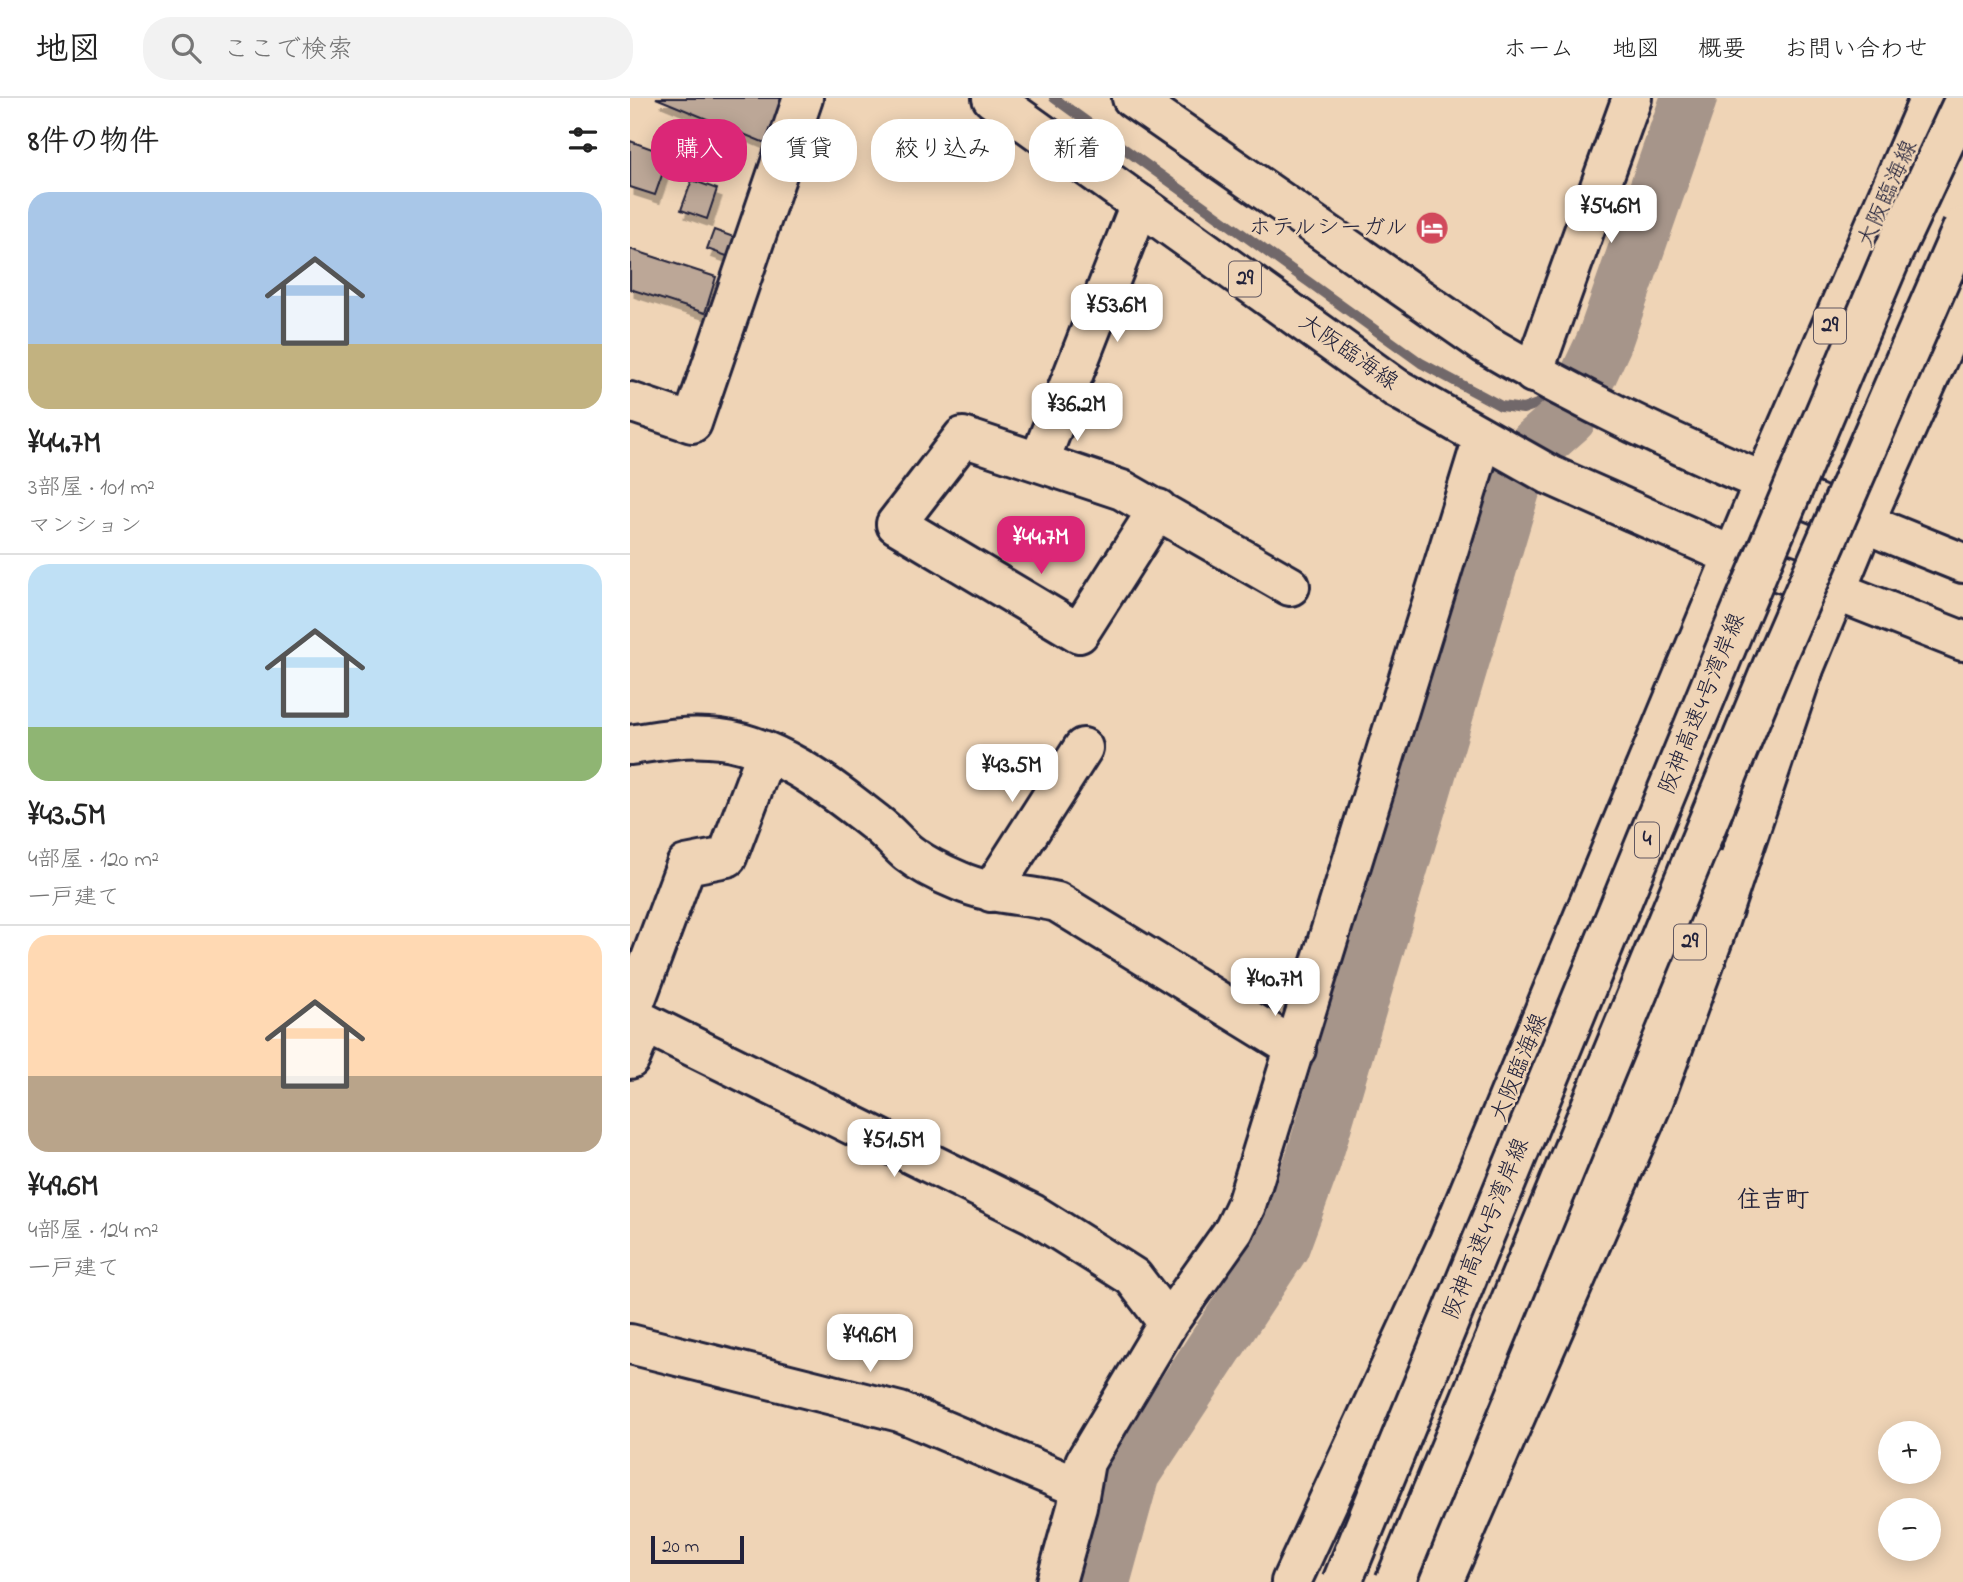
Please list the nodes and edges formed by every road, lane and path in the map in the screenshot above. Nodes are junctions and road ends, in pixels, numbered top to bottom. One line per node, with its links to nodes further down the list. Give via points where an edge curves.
1 (803, 98): 11 (main road, via 692,423)
2 (992, 98): 7 (main road, 大阪臨海線 / 29)
3 (1132, 98): 10 (main road, via 1485,344)
4 (1632, 98): 10 (main road)
5 (1930, 98): 14 (main road, 大阪臨海線 / 29)
6 (1963, 103): 37 (main road, 阪神高速4号湾岸線 / 4, bridge, via 1892,255 1737,621)
7 (1140, 204): 12 (main road, 大阪臨海線 / 29, via 1396,388); 13 (main road)
8 (1963, 227): 38 (main road, 4, bridge, via 1776,657)
9 (1963, 302): 16 (main road, 29)
10 (1541, 377): 14 (main road)
11 (630, 402)
12 (1493, 444): 17 (main road, 大阪臨海線 / 29, via 1550,475); 28 (main road)
13 (1039, 462): 15 (main road, via 1122,490); 15 (main road, via 963,437 896,524 1079,633)
14 (1763, 484): 16 (main road); 17 (main road, 大阪臨海線 / 29)
15 (1158, 509): 19 (main road)
16 (1864, 523): 18 (main road); 20 (main road, 29)
17 (1733, 556): 20 (main road, 大阪臨海線 / 29); 30 (main road, 大阪臨海線 / 29)
18 (1963, 563)
19 (1290, 586)
20 (1836, 591): 21 (main road, 大阪臨海線); 22 (main road, 29)
21 (1963, 641)
22 (1803, 671): 39 (main road, 29); 40 (main road, via 1654,1099)
23 (630, 745): 25 (main road, via 712,737)
24 (1083, 748): 26 (main road)
25 (766, 754): 26 (main road, via 806,771 909,853 959,881); 27 (main road, via 727,857 686,865)
26 (991, 891): 28 (main road, via 1057,902)
27 (635, 1019): 29 (main road); 31 (main road, via 1033,1214 1133,1278)
28 (1296, 1049): 31 (main road, via 1246,1205 1234,1230)
29 (630, 1059)
30 (1446, 1247): 35 (main road); 36 (main road, 大阪臨海線 / 29)
31 (1168, 1324): 33 (main road, via 1085,1462)
32 (630, 1344): 33 (main road, via 900,1412)
33 (1080, 1489): 34 (main road)
34 (1056, 1582)
35 (1291, 1582)
36 (1311, 1582)
37 (1342, 1582)
38 (1395, 1582)
39 (1419, 1582)
40 (1443, 1582)

